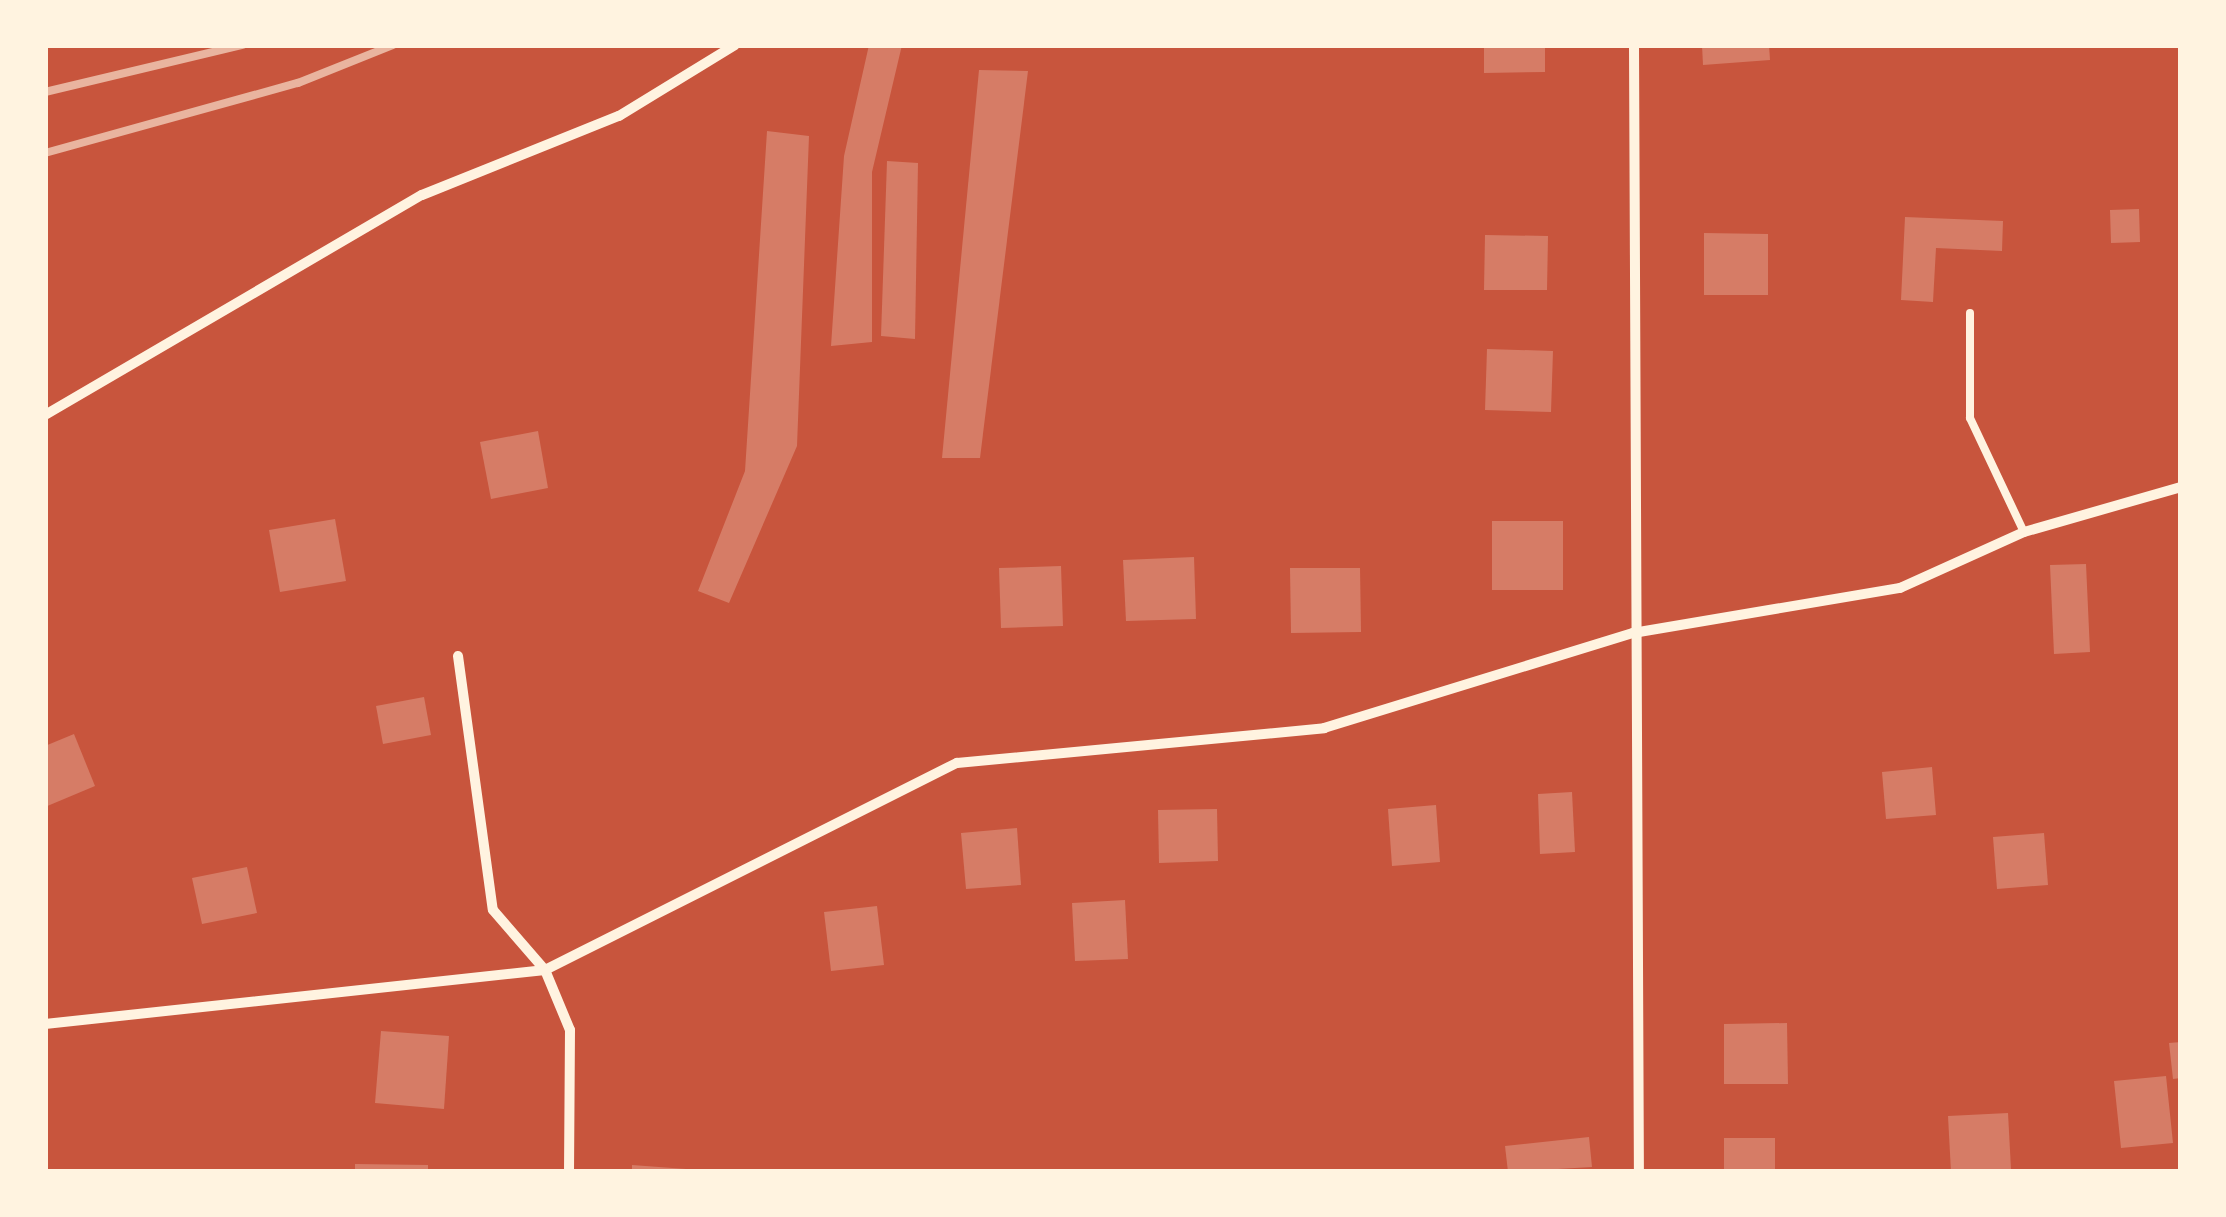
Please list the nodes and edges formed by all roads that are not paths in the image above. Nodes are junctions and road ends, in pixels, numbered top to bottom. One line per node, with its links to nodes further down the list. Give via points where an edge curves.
1 (735, 45): 4 (street, via 619,116 422,195)
2 (1634, 45): 7 (street)
3 (1970, 312): 6 (lane, via 1970,418)
4 (45, 416)
5 (2181, 487): 6 (street)
6 (2024, 532): 7 (street, via 1900,588)
7 (1633, 633): 9 (street, via 1324,728 957,763); 12 (street)
8 (458, 656): 9 (street, via 492,910)
9 (545, 970): 10 (street); 11 (street, via 570,1030)
10 (45, 1024)
11 (569, 1172)
12 (1639, 1172)

